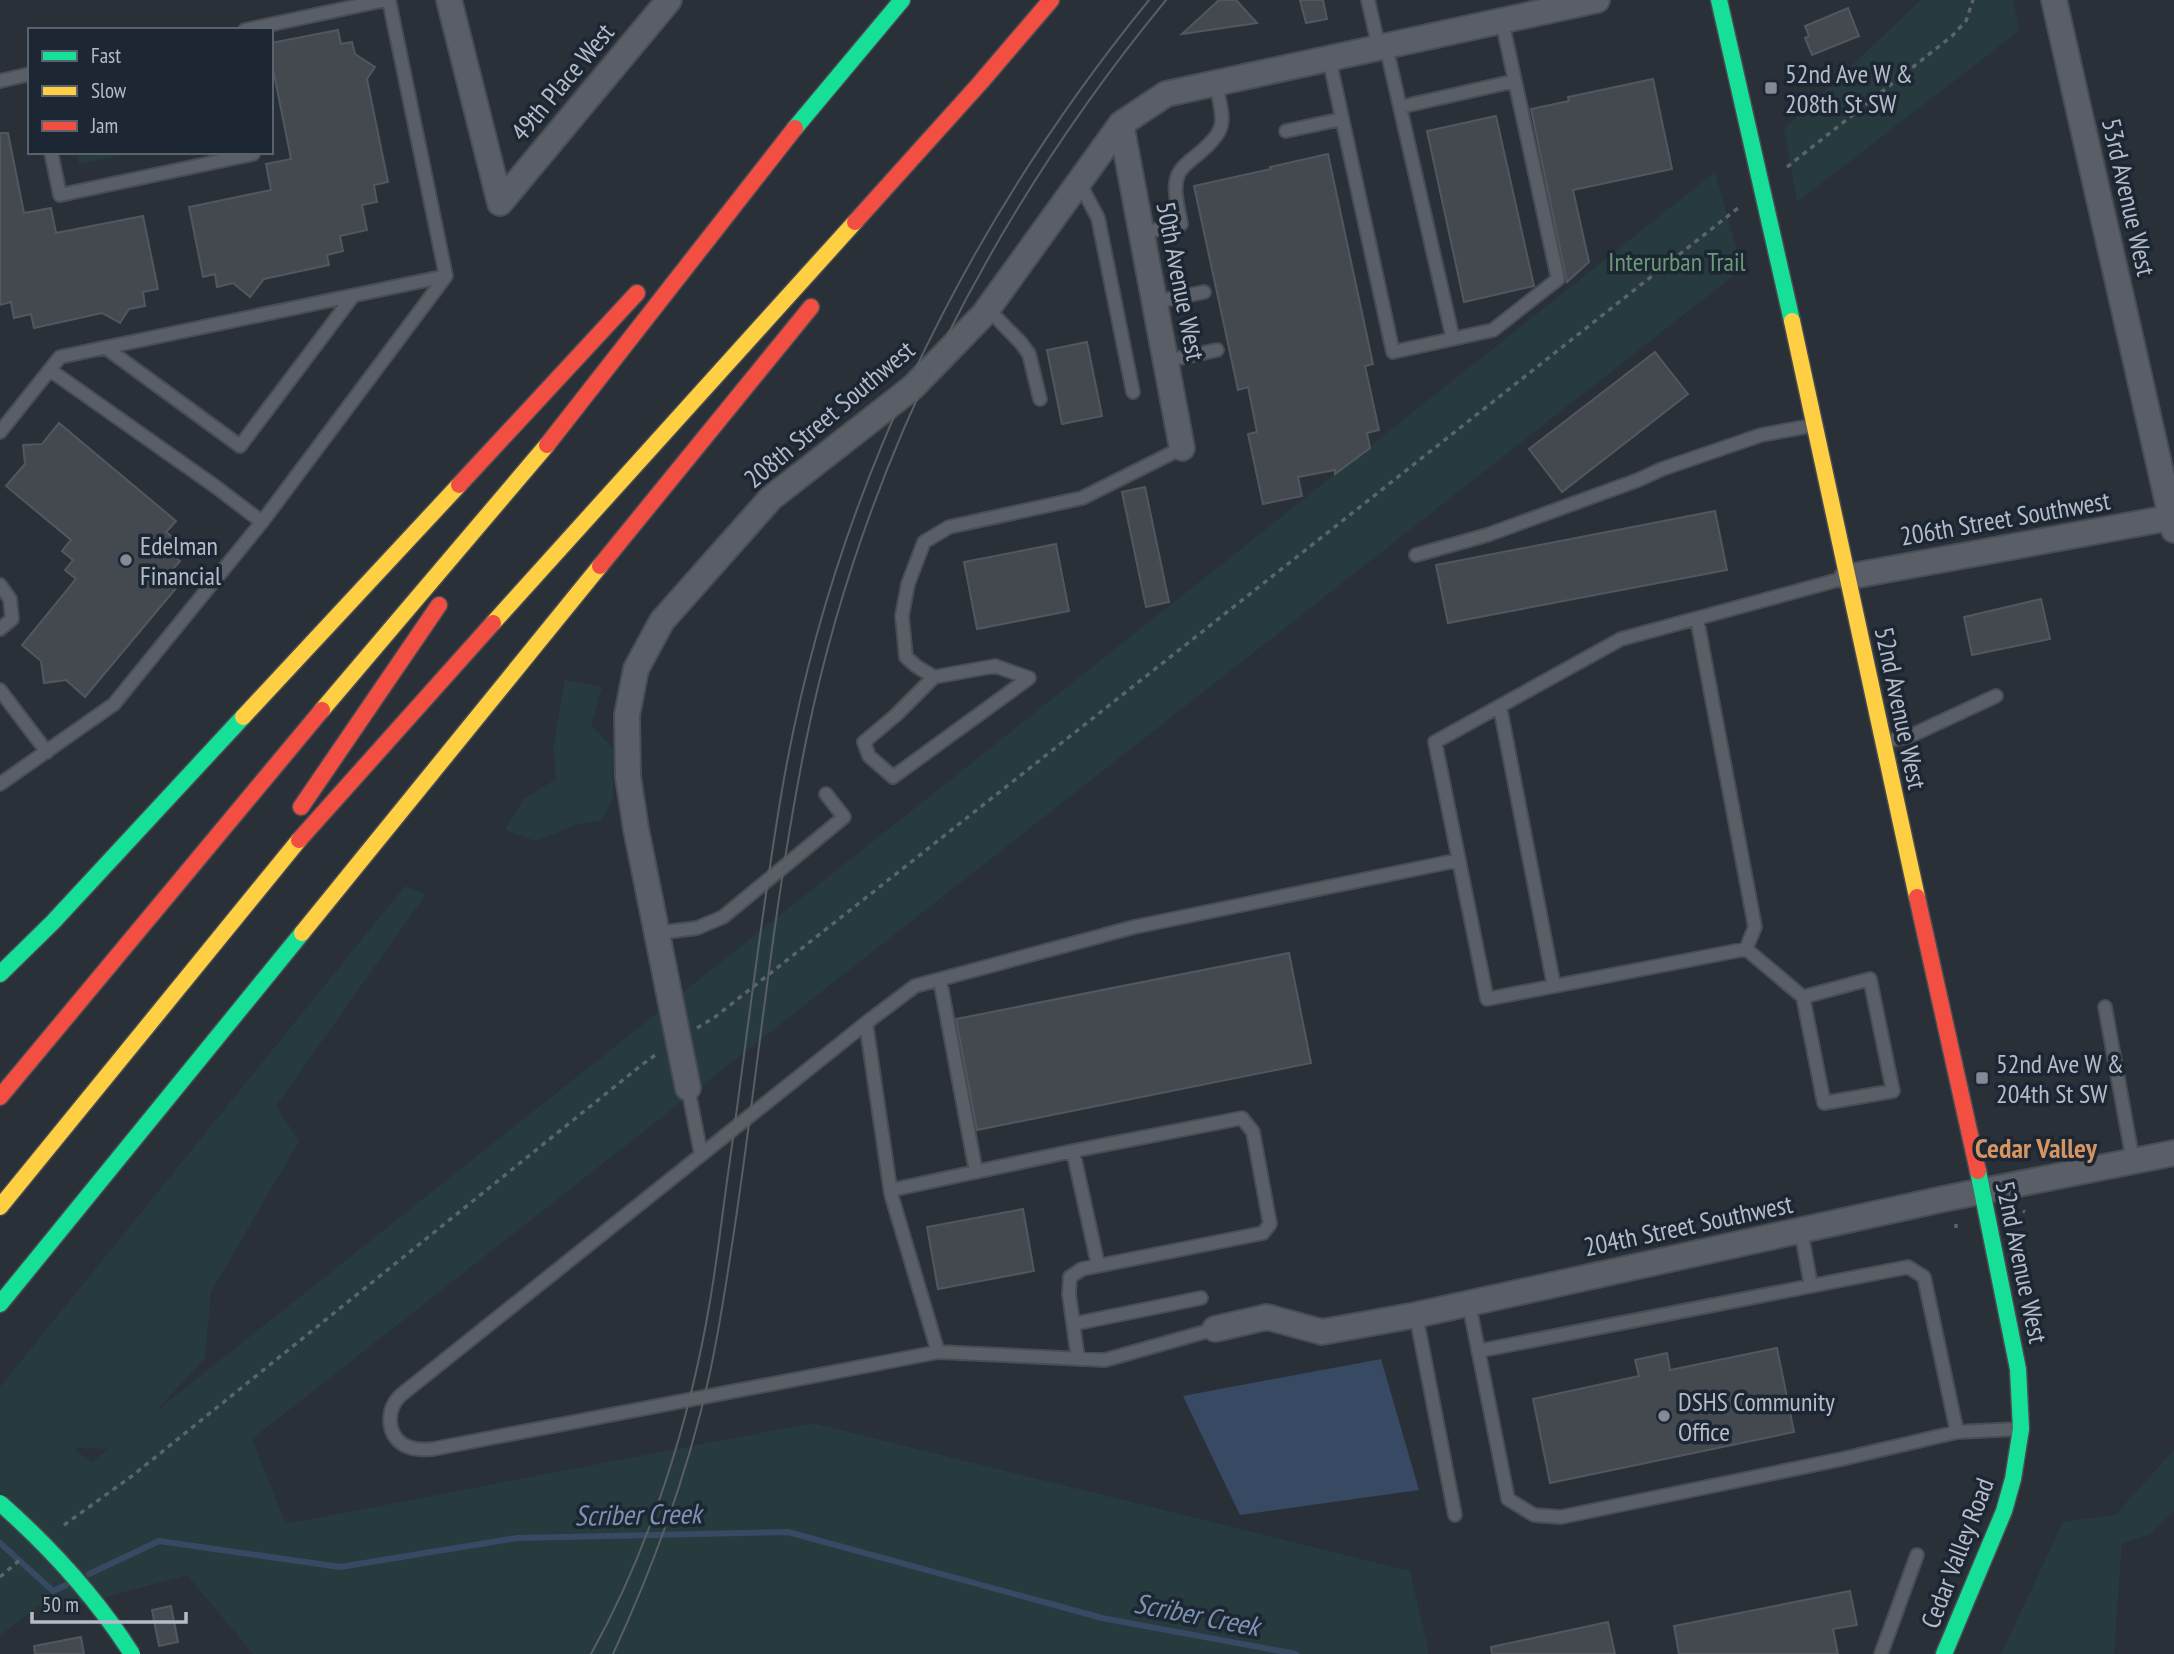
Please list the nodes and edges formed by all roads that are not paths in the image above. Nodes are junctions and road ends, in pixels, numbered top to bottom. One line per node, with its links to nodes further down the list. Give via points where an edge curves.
1 (387, 0): 12 (lane); 31 (lane)
2 (449, 0): 3 (street, 49th Place West, via 500,202)
3 (669, 0)
4 (902, 0): 20 (main road)
5 (1051, 0): 18 (main road)
6 (1368, 0): 13 (lane)
7 (1597, 0): 10 (street, 208th Street Southwest)
8 (1719, 0): 45 (main road, 52nd Avenue West)
9 (2054, 0): 49 (street, 53rd Avenue West)
10 (1568, 3): 11 (street, 208th Street Southwest)
11 (1502, 21): 13 (street, 208th Street Southwest); 17 (lane)
12 (254, 28)
13 (1383, 47): 14 (street, 208th Street Southwest); 21 (lane)
14 (1329, 58): 19 (street, 208th Street Southwest); 22 (lane)
15 (28, 74): 16 (lane)
16 (0, 81)
17 (1515, 81): 21 (lane); 38 (lane, via 1558,279 1493,330)
18 (981, 82): 28 (main road); 85 (main road, via 316,820)
19 (1216, 83): 23 (street, 208th Street Southwest, via 1166,94); 29 (lane, via 1223,121 1213,143 1178,174 1181,225)
20 (817, 100): 30 (main road); 47 (main road)
21 (1400, 107): 38 (lane)
22 (1342, 119): 24 (lane); 38 (lane, via 1393,352)
23 (1121, 124): 27 (street, 208th Street Southwest); 29 (street, 50th Avenue West)
24 (1286, 131)
25 (51, 154): 26 (lane, via 60,195)
26 (253, 154)
27 (1079, 182): 37 (street, 208th Street Southwest); 43 (lane, via 1098,218)
28 (872, 227)
29 (1142, 233): 36 (street, 50th Avenue West)
30 (685, 242)
31 (446, 276): 35 (lane); 50 (lane)
32 (648, 282): 70 (main road)
33 (1204, 292): 36 (lane)
34 (821, 294): 89 (main road)
35 (353, 296): 39 (lane); 39 (lane, via 240,446)
36 (1155, 303): 41 (street, 50th Avenue West)
37 (988, 309): 44 (lane, via 1029,354); 68 (street, 208th Street Southwest, via 913,387 771,498 662,621 636,669 627,715 628,777)
38 (1453, 339)
39 (106, 348): 42 (lane, via 60,357)
40 (1217, 350): 41 (lane)
41 (1166, 361): 48 (street, 50th Avenue West)
42 (50, 370): 46 (lane); 50 (lane)
43 (1133, 392)
44 (1040, 400)
45 (1814, 425): 51 (lane, via 1761,435 1499,530); 53 (main road, 52nd Avenue West)
46 (0, 432)
47 (546, 447): 52 (main road); 77 (main road)
48 (1182, 448): 58 (lane, via 1082,498 949,527 924,542 908,584 903,635 906,657)
49 (2173, 522): 53 (street, 206th Street Southwest)
50 (262, 523): 63 (lane, via 114,704)
51 (1416, 555)
52 (461, 572)
53 (1847, 577): 56 (lane); 62 (main road, 52nd Avenue West)
54 (0, 585): 57 (lane, via 10,600 12,619)
55 (446, 595): 66 (main road)
56 (1697, 619): 61 (lane, via 1621,639); 69 (lane, via 1755,928)
57 (0, 629)
58 (934, 677): 58 (lane, via 995,666 1029,678 893,777 869,756 864,742)
59 (0, 690): 63 (lane)
60 (1996, 696): 62 (lane, via 1910,736)
61 (1500, 706): 67 (lane, via 1435,743); 72 (lane)
62 (1882, 742): 84 (main road, 52nd Avenue West)
63 (47, 751): 64 (lane)
64 (0, 785)
65 (826, 794): 68 (lane, via 844,817 723,917 697,928)
66 (290, 821)
67 (1458, 860): 71 (lane, via 1134,928); 72 (lane, via 1487,999)
68 (657, 933): 76 (street, 208th Street Southwest)
69 (1746, 949): 72 (lane); 73 (lane)
70 (0, 974)
71 (940, 980): 75 (lane, via 915,986); 82 (lane)
72 (1554, 986)
73 (1803, 997): 73 (lane, via 1824,1103 1893,1091 1870,979)
74 (2105, 1007): 81 (lane)
75 (866, 1023): 80 (lane); 83 (lane)
76 (688, 1088): 80 (lane)
77 (0, 1097)
78 (1073, 1152): 82 (lane); 87 (lane); 87 (lane, via 1242,1118 1253,1132 1270,1224 1263,1233)
79 (2174, 1153): 81 (street, 204th Street Southwest)
80 (701, 1154): 98 (lane, via 401,1395 390,1413 396,1437 405,1446 433,1449)
81 (2133, 1161): 84 (street, 204th Street Southwest)
82 (976, 1172): 83 (lane)
83 (891, 1190): 98 (lane)
84 (1983, 1192): 86 (street, 204th Street Southwest); 100 (main road, 52nd Avenue West, via 2014,1337)
85 (0, 1207)
86 (1801, 1230): 88 (lane); 92 (street, 204th Street Southwest)
87 (1098, 1265): 95 (lane, via 1070,1277)
88 (1811, 1286): 97 (lane); 101 (lane, via 1908,1267 1924,1276)
89 (13, 1290): 91 (main road); 93 (main road)
90 (1202, 1298): 95 (lane)
91 (0, 1304)
92 (1469, 1304): 94 (street, 204th Street Southwest); 97 (lane)
93 (0, 1314)
94 (1416, 1315): 96 (street, 204th Street Southwest, via 1322,1332 1268,1317); 103 (lane)
95 (1073, 1324): 99 (lane)
96 (1215, 1329): 99 (lane, via 1105,1360)
97 (1478, 1351): 101 (lane, via 1508,1499 1534,1515 1561,1517)
98 (938, 1352): 99 (lane)
99 (1078, 1359)
100 (2021, 1429): 101 (lane); 107 (main road, Cedar Valley Road, via 2004,1511)
101 (1957, 1432)
102 (0, 1503): 105 (main road, bridge, via 64,1563)
103 (1455, 1515)
104 (1917, 1555): 106 (lane)
105 (132, 1654)
106 (1881, 1654)
107 (1944, 1654)

